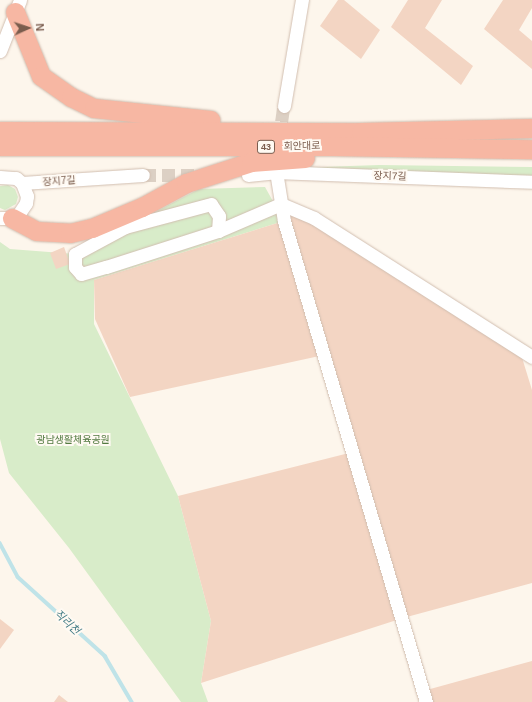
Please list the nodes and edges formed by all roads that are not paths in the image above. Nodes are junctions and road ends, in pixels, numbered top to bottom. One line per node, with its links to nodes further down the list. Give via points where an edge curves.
1 (302, 0): 4 (street)
2 (17, 6): 3 (street); 7 (highway, via 41,76 55,89 94,108 226,122 302,124)
3 (0, 51)
4 (284, 106)
5 (532, 128): 7 (highway, 회안대로 / 43)
6 (0, 131): 7 (highway, 회안대로 / 43)
7 (315, 132)
8 (0, 146): 9 (highway, 회안대로 / 43)
9 (332, 146): 10 (highway, 회안대로 / 43); 20 (highway, via 317,157 251,162 186,183 142,207 92,228 70,233 36,231)
10 (457, 149): 11 (highway, 회안대로 / 43); 12 (highway)
11 (532, 149)
12 (532, 157)
13 (275, 168): 15 (street, 장지7길); 17 (street, 장지7길); 19 (street)
14 (143, 175): 18 (street, 장지7길)
15 (248, 175)
16 (0, 177): 18 (street, via 10,176)
17 (532, 182)
18 (22, 183): 20 (street, via 27,196 26,203 18,215)
19 (281, 204): 21 (street); 22 (street, via 314,218); 23 (street)
20 (6, 218)
21 (218, 231): 21 (street, via 81,274 75,267 75,254 125,227 211,204 219,216)
22 (532, 357)
23 (426, 702)

